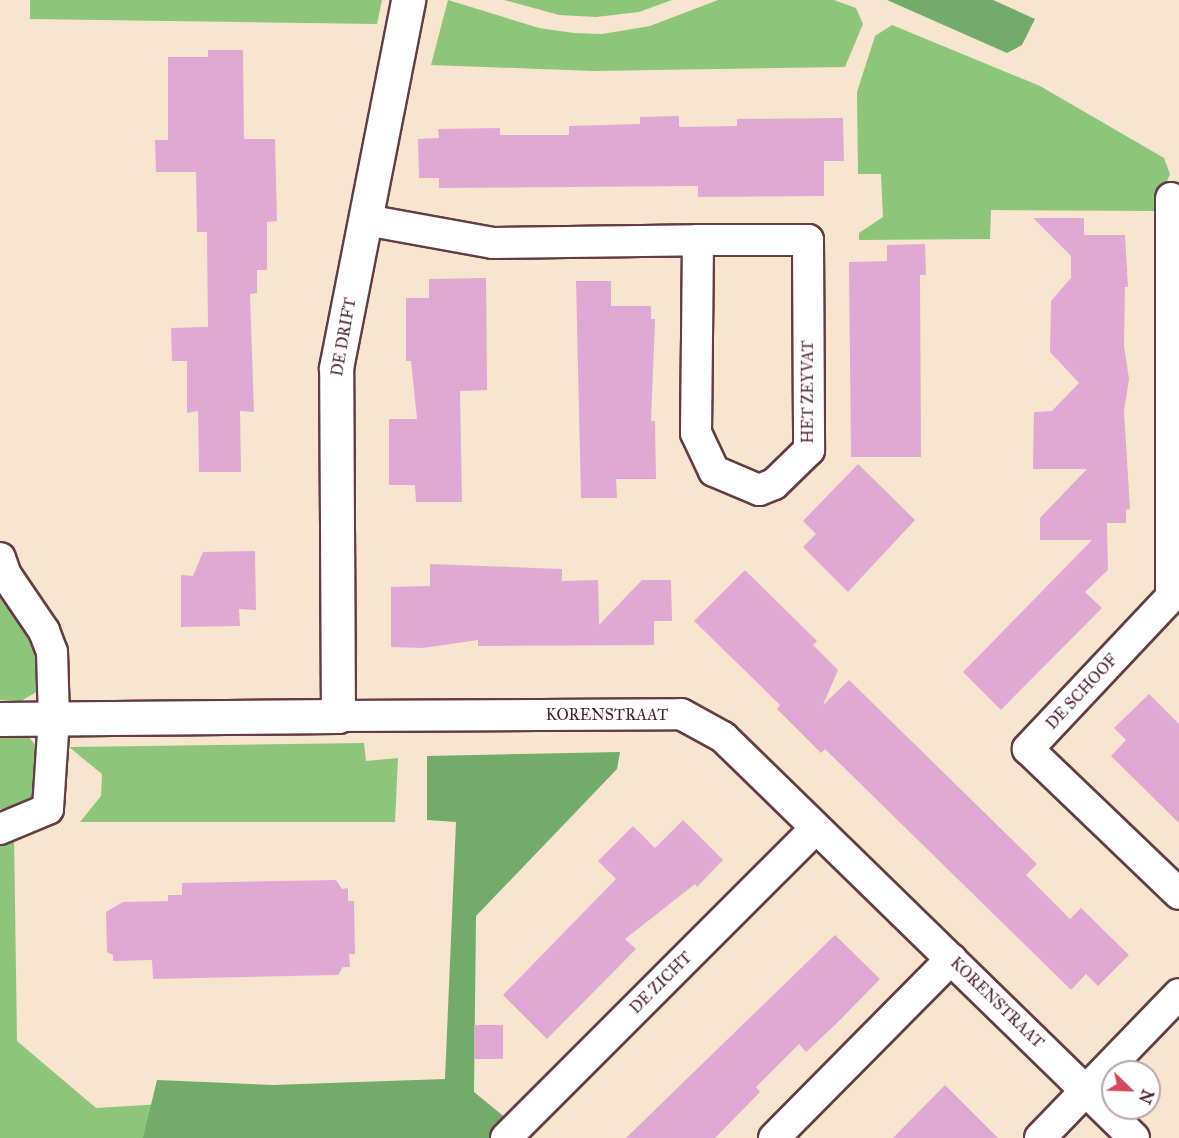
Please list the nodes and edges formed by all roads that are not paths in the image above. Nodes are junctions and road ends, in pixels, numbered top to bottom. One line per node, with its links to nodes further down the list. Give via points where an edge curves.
1 (408, 0): 3 (street, DE DRIFT)
2 (1171, 198): 5 (street, DE SCHOOF)
3 (366, 220): 4 (street, HET ZEYVAT, via 493,243); 7 (street, DE DRIFT, via 336,368)
4 (698, 240): 4 (street, HET ZEYVAT, via 808,240 809,450 774,484 759,490 714,471 696,433)
5 (1176, 440): 12 (street, DE SCHOOF, via 1171,597 1028,749)
6 (0, 558): 8 (street, via 6,575 44,631 51,652)
7 (338, 716): 8 (street, KORENSTRAAT); 10 (street, KORENSTRAAT, via 681,714 723,736)
8 (54, 718): 9 (street, KORENSTRAAT); 11 (street, via 48,809)
9 (0, 719)
10 (816, 828): 13 (street, KORENSTRAAT); 16 (street, DE ZICHT)
11 (0, 829)
12 (1179, 894)
13 (951, 958): 15 (street, KORENSTRAAT); 17 (street)
14 (1179, 994): 15 (street)
15 (1084, 1089): 18 (street); 19 (street, KORENSTRAAT)
16 (506, 1138)
17 (774, 1138)
18 (1040, 1138)
19 (1134, 1138)

